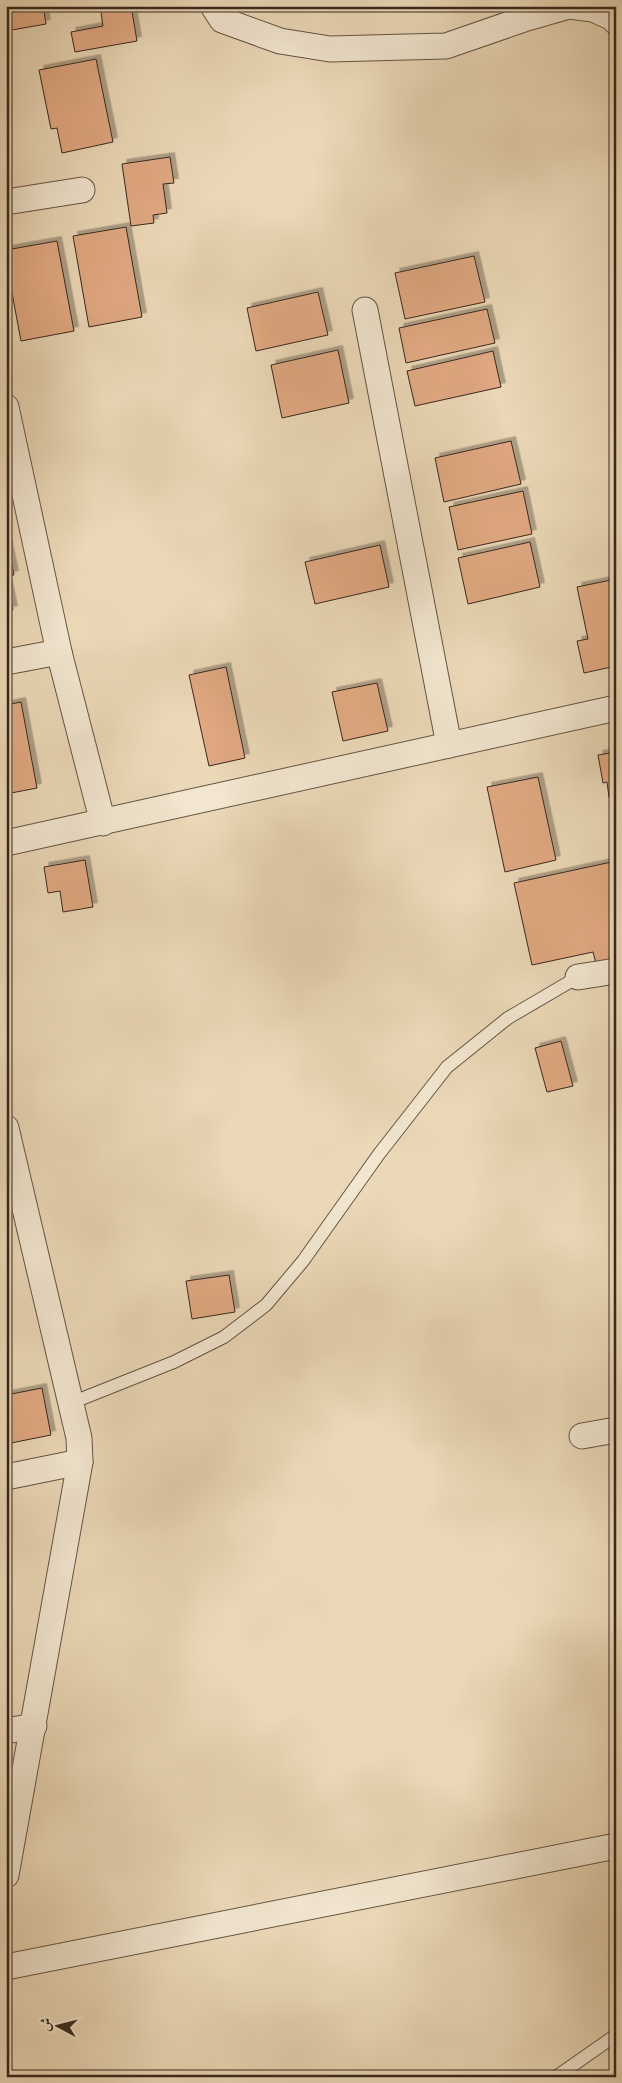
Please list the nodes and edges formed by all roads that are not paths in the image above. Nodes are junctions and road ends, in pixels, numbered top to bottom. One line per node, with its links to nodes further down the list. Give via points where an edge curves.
1 (213, 6): 2 (street, via 222,20 230,23 280,41 330,49 446,46 569,6 593,10)
2 (616, 22)
3 (82, 190): 4 (street)
4 (6, 202)
5 (364, 310): 10 (street)
6 (6, 407): 7 (street)
7 (59, 652): 8 (street); 11 (street)
8 (6, 662)
9 (616, 708): 10 (street)
10 (449, 745): 11 (street)
11 (103, 823): 12 (street)
12 (6, 843)
13 (616, 971): 14 (street)
14 (578, 976): 16 (lane, via 508,1018 447,1067 303,1261 266,1305 224,1337 174,1362)
15 (6, 1128): 16 (street)
16 (70, 1403): 19 (street, via 79,1438)
17 (616, 1430): 18 (street)
18 (582, 1436)
19 (80, 1462): 20 (street); 21 (street)
20 (6, 1477)
21 (34, 1726): 22 (street); 24 (street)
22 (6, 1731)
23 (616, 1846): 25 (street)
24 (6, 1875)
25 (6, 1967)
26 (616, 2035): 27 (lane)
27 (556, 2077)

